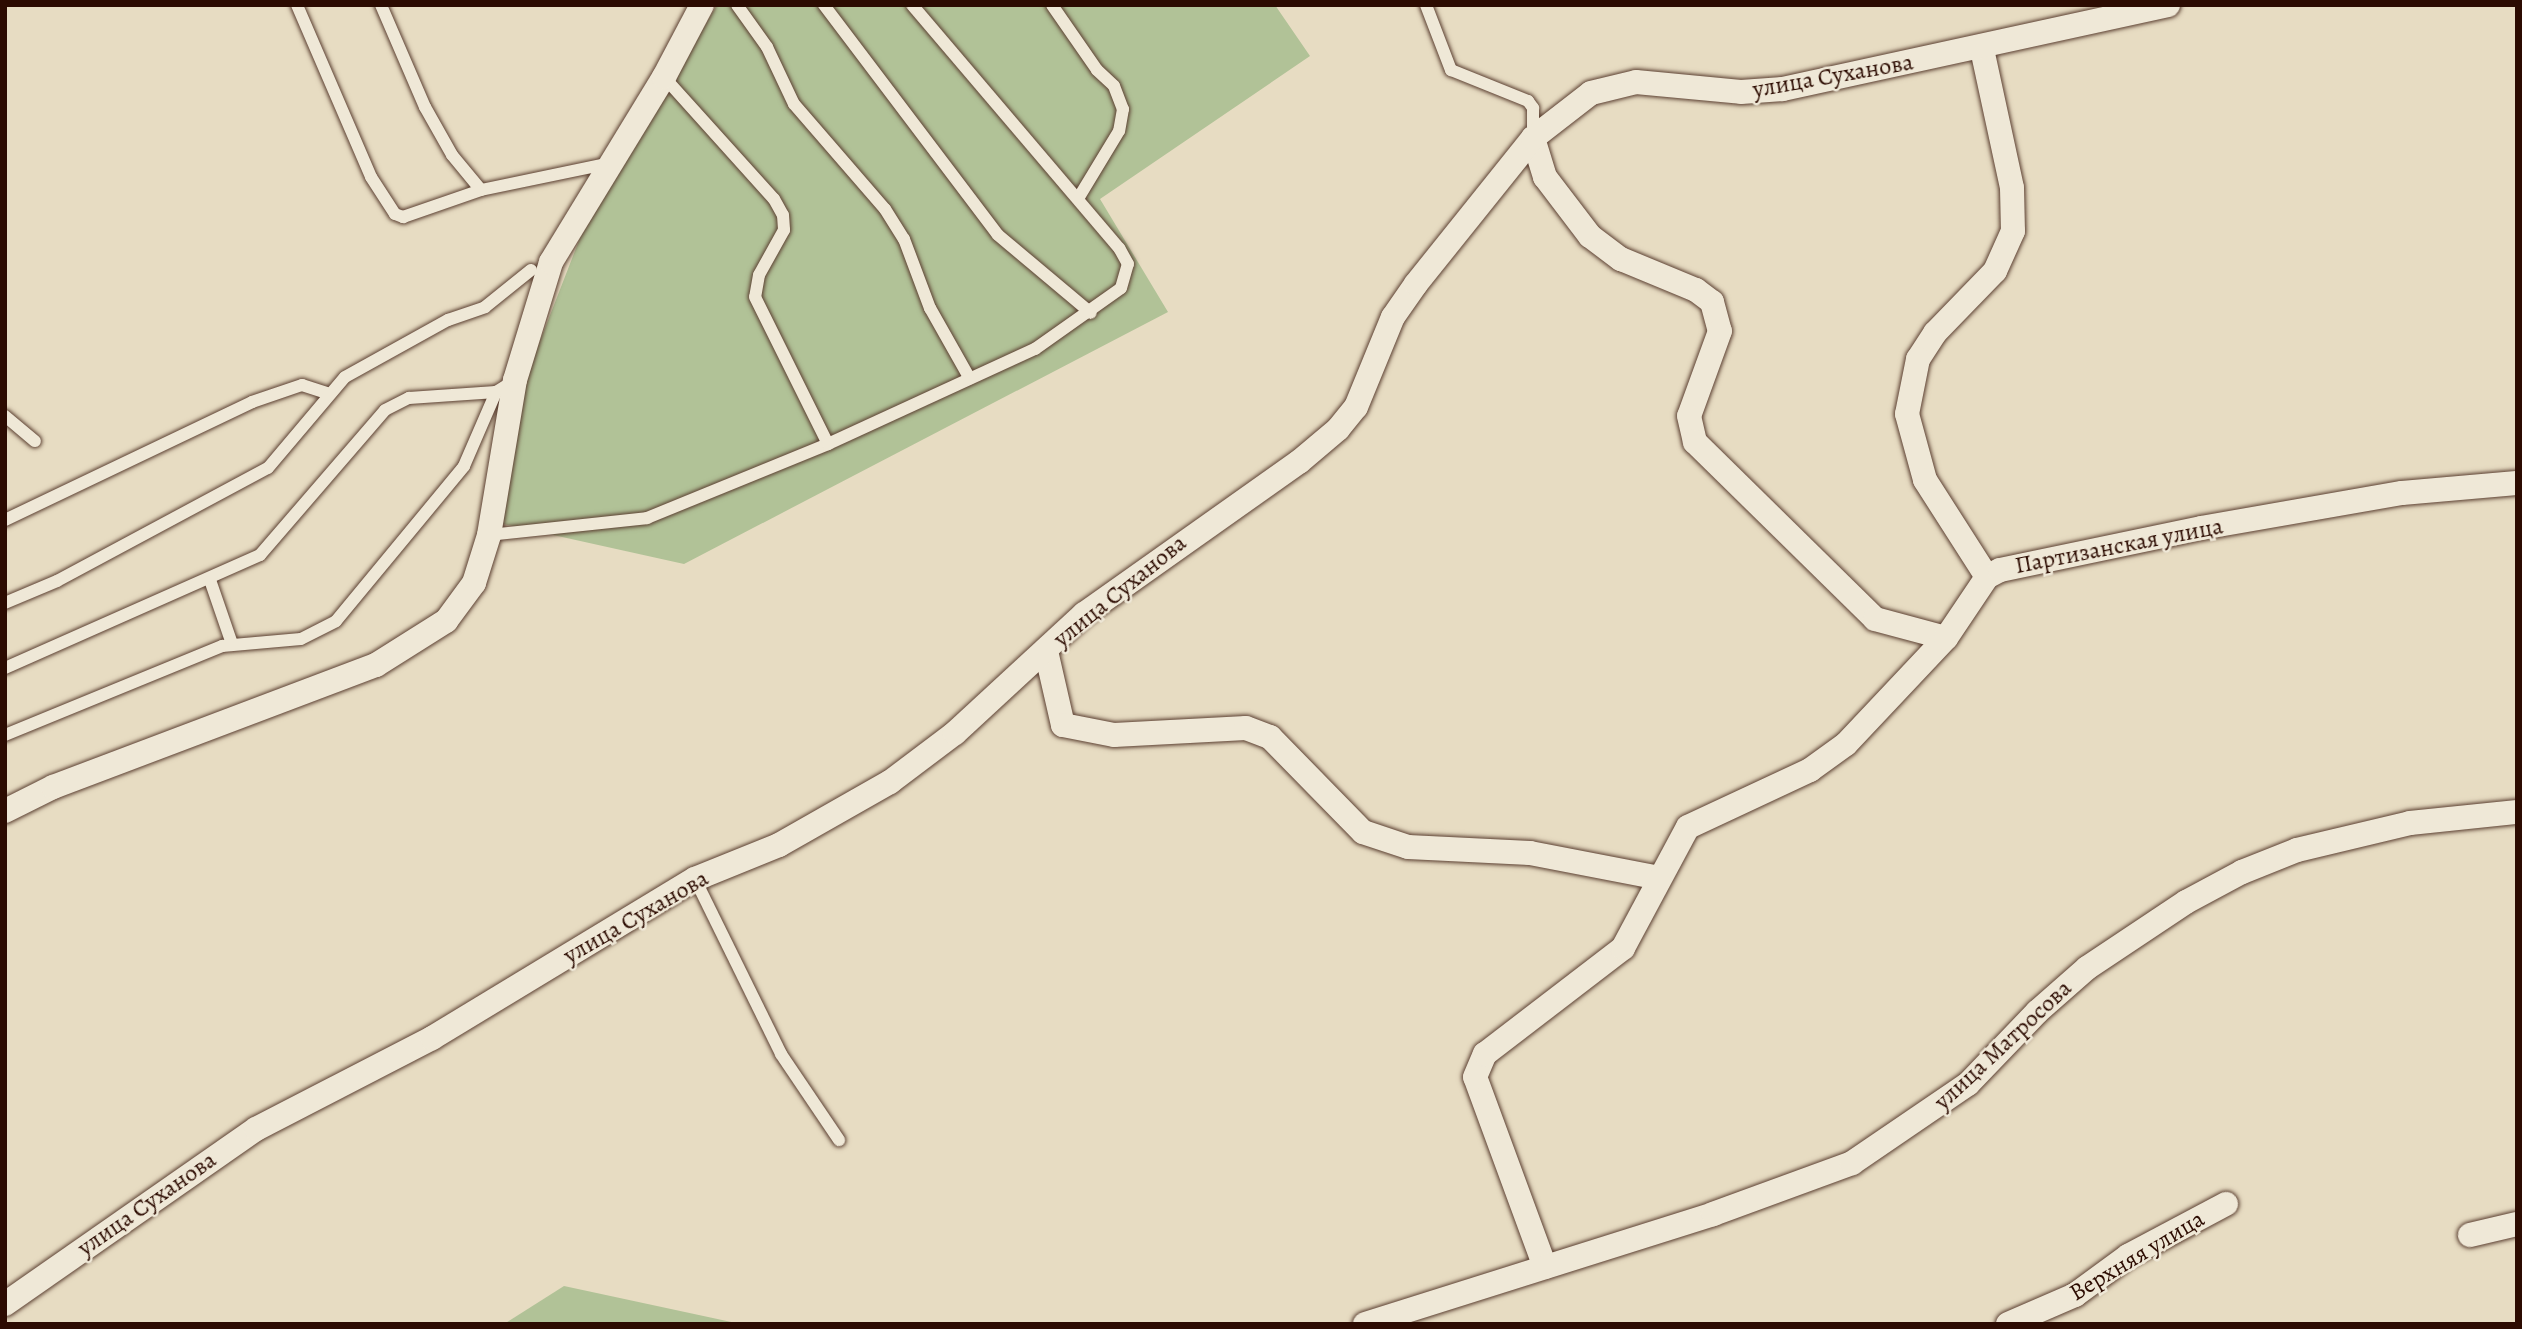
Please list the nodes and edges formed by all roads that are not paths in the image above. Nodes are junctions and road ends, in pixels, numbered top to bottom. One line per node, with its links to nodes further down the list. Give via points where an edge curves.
1 (297, 5): 14 (lane, via 372,177 395,214 403,217)
2 (381, 5): 14 (lane, via 425,107 452,155)
3 (702, 5): 11 (street)
4 (737, 5): 18 (lane, via 767,47 794,104 885,209 904,239 930,308)
5 (824, 5): 17 (lane, via 998,235)
6 (912, 5): 15 (lane, via 1037,155)
7 (1052, 5): 15 (lane, via 1089,60 1114,86 1123,109 1119,131)
8 (1426, 5): 12 (lane, via 1451,70 1528,101 1533,108)
9 (2168, 5): 10 (street, улица Суханова)
10 (1982, 49): 12 (street, улица Суханова, via 1761,92 1661,82 1614,85 1569,106); 27 (street, via 2012,188 2013,232 1995,271 1935,333 1919,359 1907,414 1925,480)
11 (664, 77): 13 (street); 23 (lane, via 774,199 783,215 784,230 759,275 755,297)
12 (1533, 138): 30 (street, via 1545,177 1590,236 1621,259 1696,290 1716,309 1720,331 1689,416 1695,442 1875,619); 32 (street, улица Суханова, via 1393,317 1356,407 1338,429 1299,462 1084,614)
13 (614, 162): 14 (lane); 19 (street, via 551,262)
14 (481, 190)
15 (1079, 197): 17 (lane, via 1128,264 1121,288)
16 (531, 270): 20 (lane, via 485,307 447,320 345,377)
17 (1091, 313): 18 (lane, via 1035,349)
18 (970, 379): 23 (lane)
19 (506, 386): 26 (street); 28 (lane, via 409,398 385,410 260,555); 31 (lane, via 464,466 336,621 301,639)
20 (327, 393): 25 (lane, via 302,385 252,402); 29 (lane, via 268,468 57,581)
21 (5, 416): 22 (lane)
22 (35, 441)
23 (828, 444): 26 (lane, via 647,518)
24 (2517, 482): 27 (street, Партизанская улица, via 2402,493 2201,528 2000,570)
25 (5, 520)
26 (489, 535): 35 (street, via 474,583 446,621 376,665 53,787)
27 (1987, 577): 30 (street, Партизанская улица)
28 (210, 580): 31 (lane); 33 (lane)
29 (5, 603)
30 (1946, 638): 37 (street, Партизанская улица, via 1881,710 1810,770 1688,827)
31 (232, 644): 34 (lane)
32 (1046, 651): 37 (street, via 1063,725 1114,735 1247,728 1270,737 1363,832 1408,847 1530,853); 38 (street, улица Суханова, via 956,733 890,782 779,845)
33 (5, 668)
34 (5, 735)
35 (5, 811)
36 (2517, 812): 43 (street, улица Матросова, via 2410,823 2297,850 2242,872 2186,902 2087,968 1968,1084 1852,1163 1713,1214)
37 (1660, 878): 43 (street, Партизанская улица, via 1623,948 1485,1054 1475,1077)
38 (695, 879): 39 (lane, via 781,1054); 44 (street, улица Суханова, via 432,1038 256,1129)
39 (839, 1140)
40 (2226, 1204): 46 (street, Верхняя улица, via 2128,1256 2075,1295)
41 (2517, 1224): 42 (street)
42 (2470, 1235)
43 (1545, 1267): 45 (street, улица Матросова)
44 (5, 1304)
45 (1366, 1324)
46 (2008, 1324)

